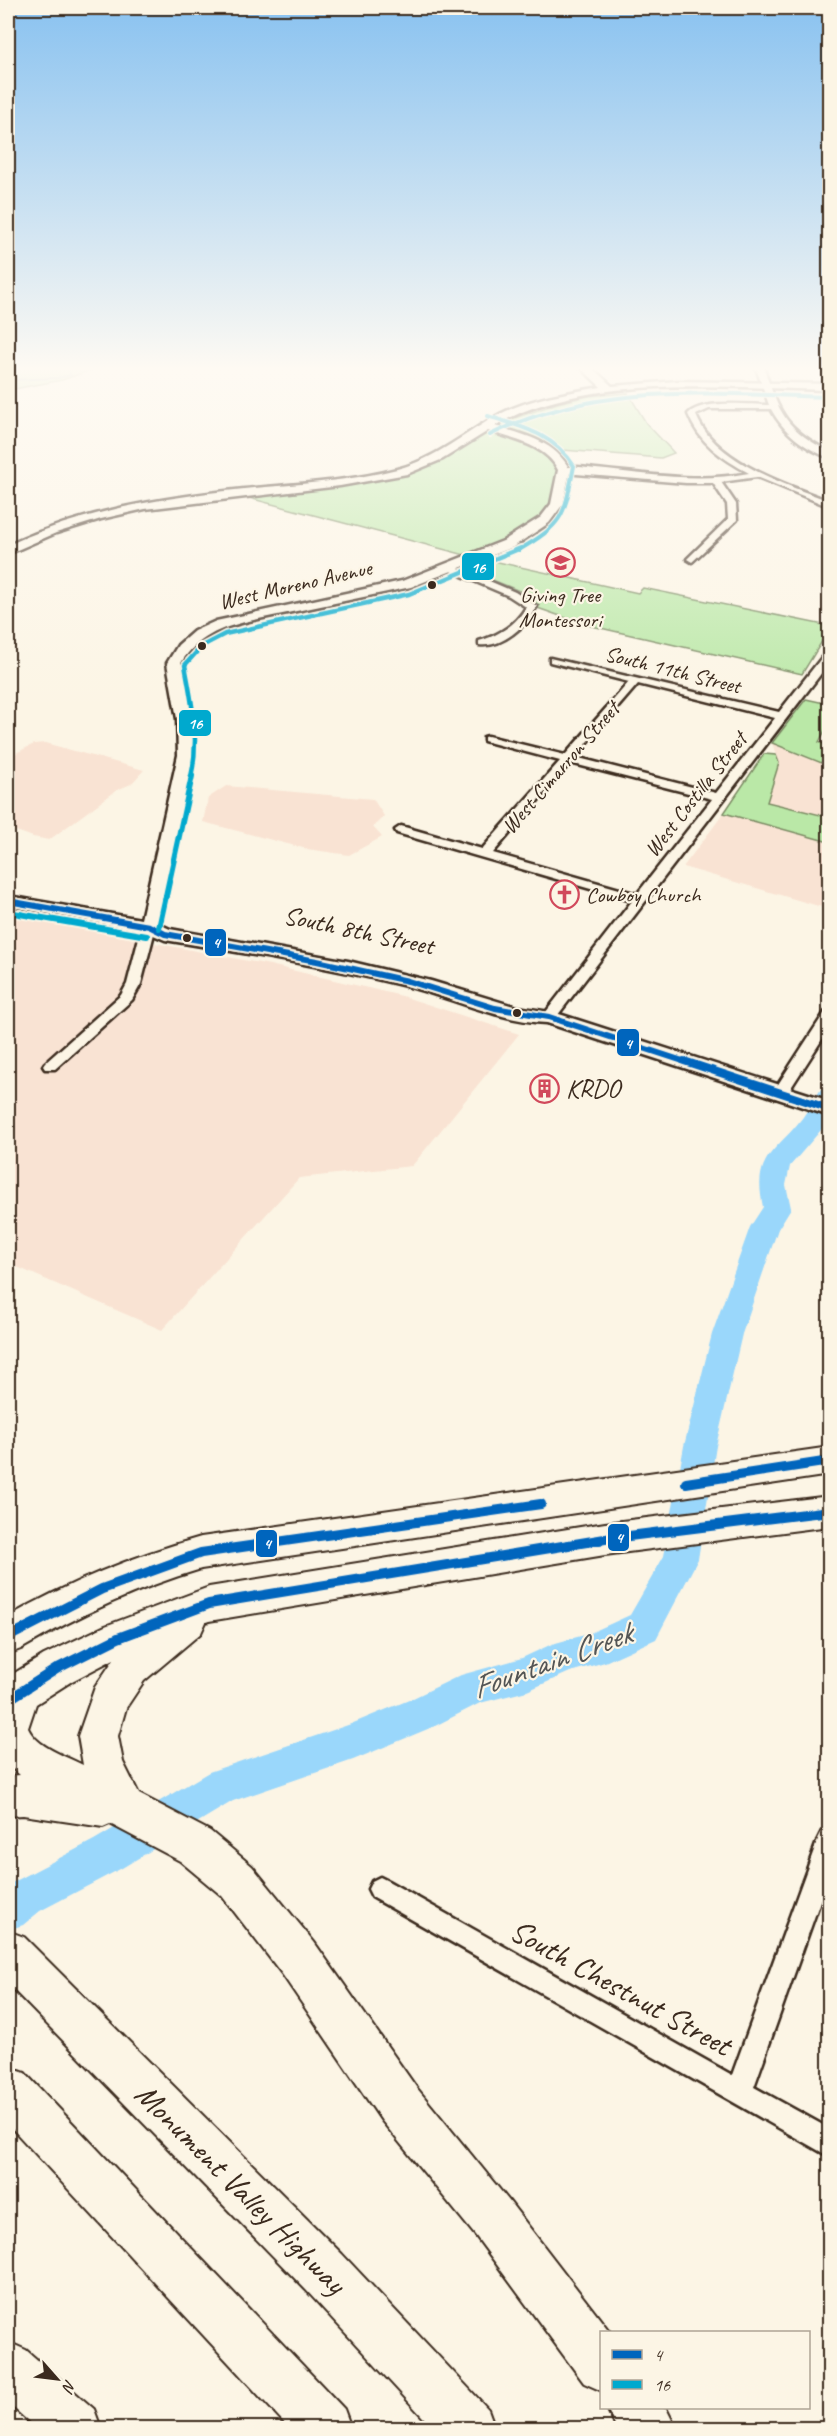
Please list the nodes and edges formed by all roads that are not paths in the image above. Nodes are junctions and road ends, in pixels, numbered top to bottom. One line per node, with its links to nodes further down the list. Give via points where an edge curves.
1 (716, 481): 7 (street, via 733,505 734,515)
2 (335, 482): 6 (street, via 100,515 57,527)
3 (562, 482): 8 (street, West Moreno Avenue, via 560,496 545,520 523,537)
4 (776, 482): 5 (street)
5 (830, 504)
6 (8, 550)
7 (692, 559)
8 (450, 568): 9 (street, via 532,606 499,639); 21 (street, West Moreno Avenue, via 385,589 235,620 199,634 183,648 174,669 186,727 185,765)
9 (483, 643)
10 (830, 654): 13 (street, West Costilla Street)
11 (554, 660): 12 (street, South 11th Street)
12 (636, 680): 13 (street, South 11th Street); 15 (street, West Cimarron Street)
13 (782, 716): 16 (street, West Costilla Street)
14 (488, 739): 15 (street)
15 (568, 760): 16 (street); 18 (street, West Cimarron Street)
16 (719, 797): 19 (street, West Costilla Street)
17 (401, 830): 18 (street)
18 (484, 854): 19 (street)
19 (640, 899): 23 (street, West Costilla Street)
20 (8, 901): 21 (street, South 8th Street)
21 (149, 926): 23 (street, South 8th Street, via 165,934 384,975 525,1016); 24 (street, West Moreno Avenue, via 127,997)
22 (830, 1014): 25 (street)
23 (549, 1017): 25 (street, South 8th Street)
24 (50, 1066)
25 (790, 1096): 26 (street, South 8th Street)
26 (830, 1109)
27 (830, 1461): 29 (highway, via 201,1553 149,1567)
28 (830, 1511): 30 (highway, via 605,1539)
29 (100, 1587): 31 (highway); 32 (highway)
30 (210, 1604): 33 (highway, via 118,1638); 35 (highway, via 130,1668 109,1700 98,1736)
31 (8, 1612)
32 (8, 1636)
33 (14, 1695): 35 (highway, via 8,1728 16,1746 32,1760)
34 (8, 1796): 35 (highway)
35 (103, 1798): 42 (highway, via 195,1846 237,1881 298,1958 399,2104 492,2218)
36 (830, 1839): 40 (street)
37 (380, 1889): 40 (street, South Chestnut Street)
38 (8, 1953): 47 (highway, Monument Valley Highway, via 324,2272)
39 (8, 2090): 46 (highway)
40 (739, 2092): 41 (street, South Chestnut Street)
41 (830, 2144)
42 (600, 2362)
43 (8, 2368): 45 (highway)
44 (634, 2409): 48 (highway)
45 (75, 2428)
46 (325, 2428)
47 (469, 2428)
48 (649, 2428)

